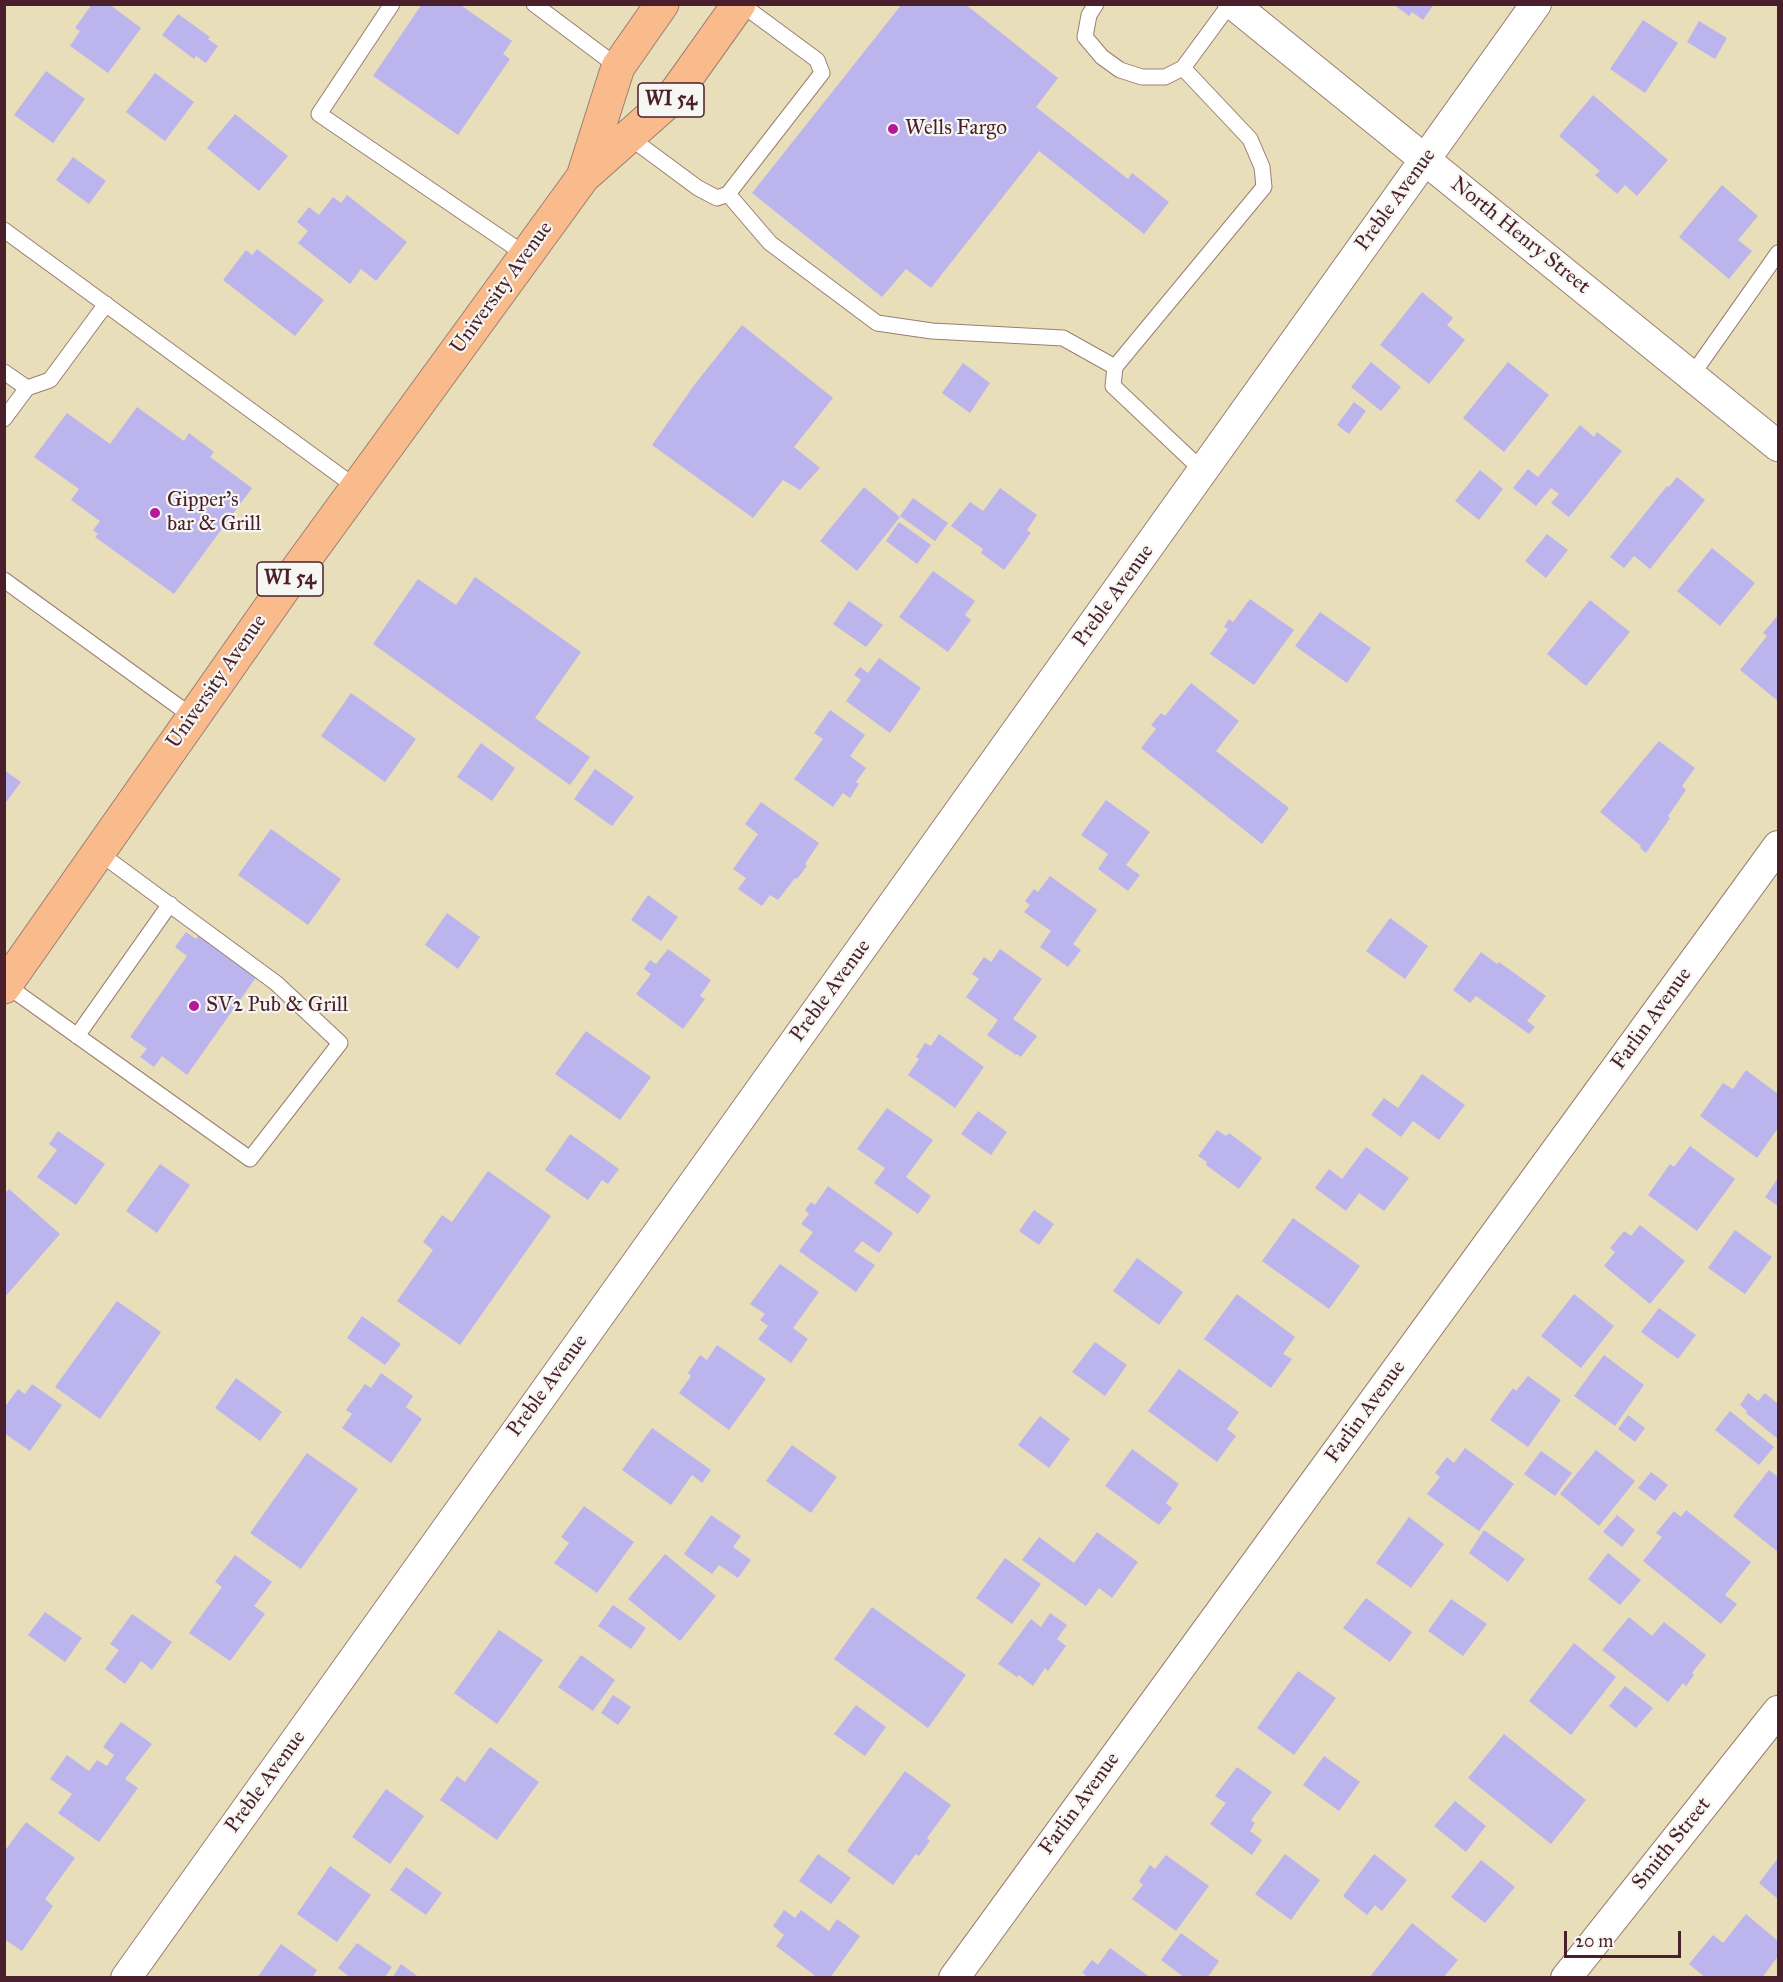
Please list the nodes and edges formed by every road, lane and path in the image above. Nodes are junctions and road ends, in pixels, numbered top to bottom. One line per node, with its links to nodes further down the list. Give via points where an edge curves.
1 (392, 4): 16 (lane, via 320,114)
2 (662, 4): 8 (main road, University Avenue / WI 54)
3 (740, 4): 10 (main road, University Avenue / WI 54, via 672,98); 13 (lane, via 817,60 822,73)
4 (1096, 4): 9 (lane, via 1089,15 1085,37 1102,57 1120,70 1142,77 1165,77)
5 (1231, 4): 9 (lane); 11 (street, North Henry Street)
6 (1536, 4): 11 (street, Preble Avenue)
7 (539, 6): 8 (lane)
8 (618, 67): 12 (main road, University Avenue / WI 54)
9 (1183, 68): 18 (lane, via 1250,139 1262,167 1264,187)
10 (629, 137): 12 (main road, University Avenue / WI 54); 13 (lane, via 698,188 717,198)
11 (1425, 160): 20 (street, North Henry Street); 24 (street, Preble Avenue)
12 (583, 177): 16 (main road, University Avenue / WI 54)
13 (728, 194): 18 (lane, via 771,243 877,323 932,331 1063,338)
14 (4, 230): 17 (lane)
15 (1779, 253): 20 (lane)
16 (526, 255): 25 (main road, University Avenue / WI 54)
17 (106, 304): 21 (lane, via 50,380); 25 (lane)
18 (1115, 367): 24 (lane, via 1113,386)
19 (4, 372): 21 (lane)
20 (1692, 375): 23 (street, North Henry Street)
21 (27, 388): 22 (lane)
22 (4, 419)
23 (1779, 446)
24 (1203, 471): 34 (street, Preble Avenue)
25 (357, 488): 27 (main road, University Avenue / WI 54)
26 (4, 580): 27 (lane)
27 (193, 717): 29 (main road, University Avenue / WI 54)
28 (1779, 846): 35 (street, Farlin Avenue)
29 (99, 852): 30 (lane); 31 (main road, University Avenue / WI 54)
30 (170, 904): 32 (lane); 32 (lane, via 276,982 340,1042 250,1159)
31 (5, 986): 32 (lane)
32 (77, 1036)
33 (1779, 1711): 36 (street, Smith Street)
34 (126, 1977)
35 (954, 1977)
36 (1566, 1977)

